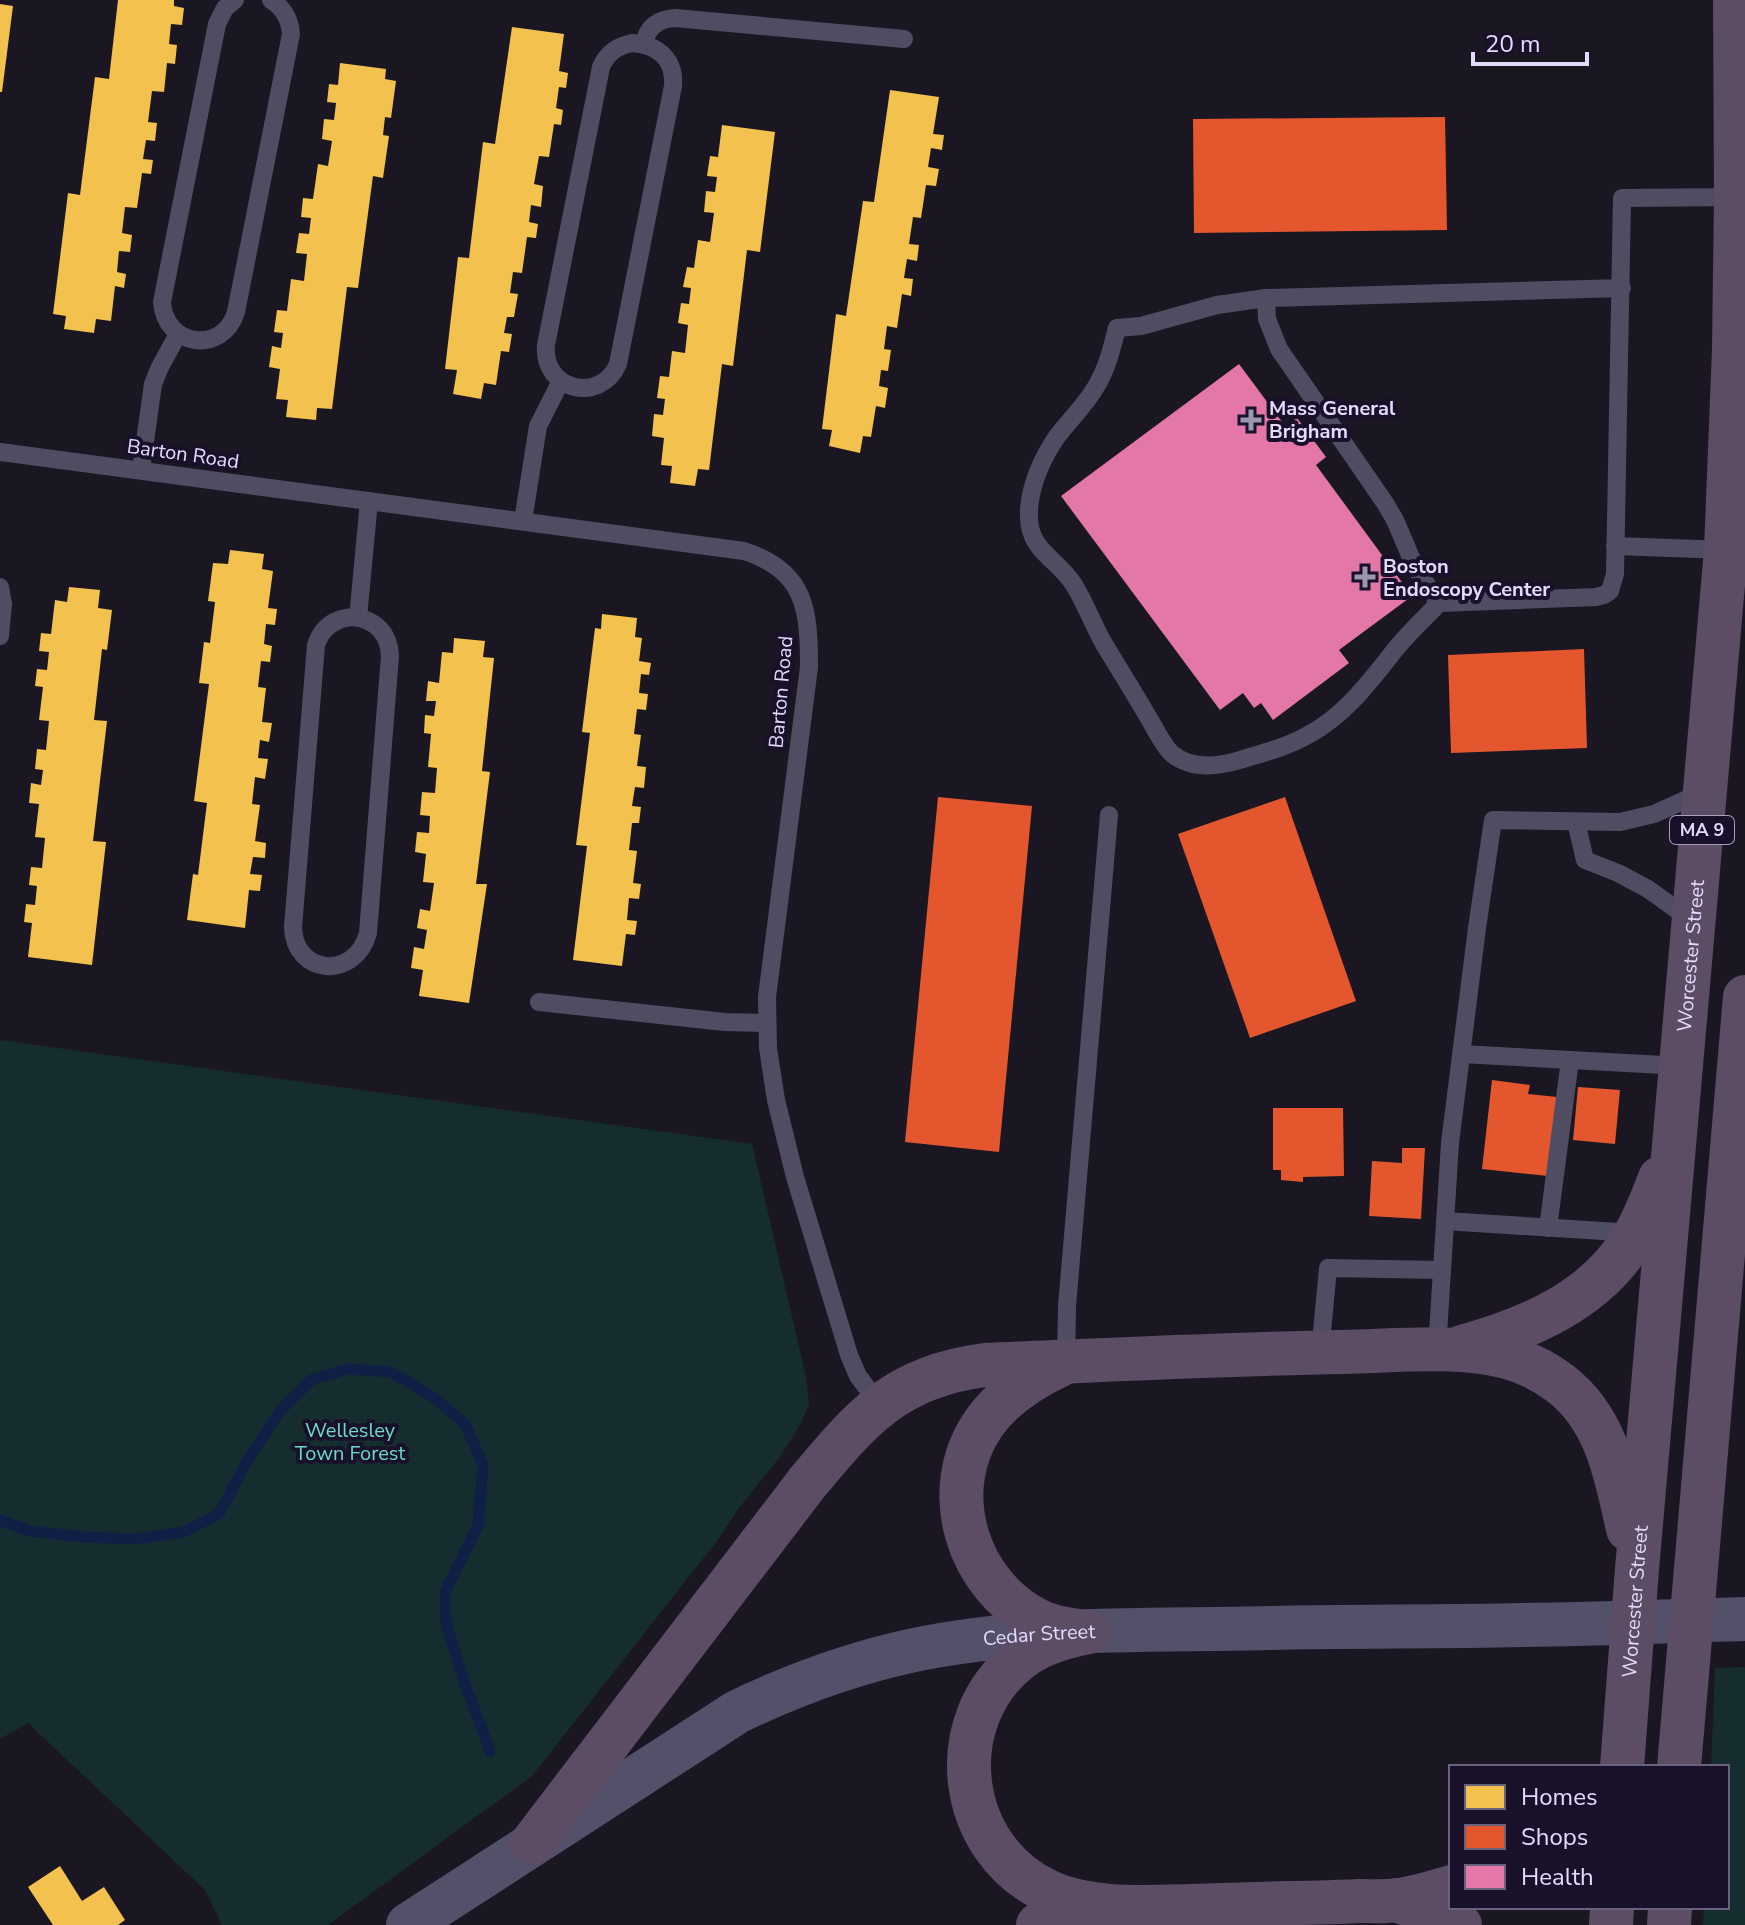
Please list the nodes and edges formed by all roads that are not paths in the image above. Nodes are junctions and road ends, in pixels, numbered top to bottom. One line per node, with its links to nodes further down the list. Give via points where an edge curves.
1 (235, 0): 9 (lane, via 217,24 163,297 166,320)
2 (271, 0): 9 (lane, via 287,16 291,34 235,316 225,331 209,340)
3 (1735, 0): 6 (highway, Worcester Street / MA 9)
4 (904, 39): 5 (lane, via 675,18 655,23)
5 (644, 44): 10 (lane, via 618,47 601,67 545,349 547,363); 10 (lane, via 668,60 674,82 619,359 611,376 596,386)
6 (1736, 197): 7 (lane, via 1622,198); 16 (highway, Worcester Street / MA 9)
7 (1622, 288): 8 (lane); 15 (lane)
8 (1266, 298): 18 (lane, via 1267,319 1279,349 1385,503 1415,567); 18 (lane, via 1117,328 1098,383 1058,435 1036,476 1028,515 1033,539 1073,583 1168,750 1203,766 1280,748 1320,728 1352,702)
9 (178, 334): 12 (lane, via 153,384)
10 (561, 381): 14 (lane, via 538,426)
11 (0, 452): 12 (lane, Barton Road)
12 (141, 470): 13 (lane, Barton Road)
13 (369, 501): 14 (lane, Barton Road); 19 (lane)
14 (523, 521): 27 (lane, Barton Road, via 744,551 777,566 799,593 809,625 809,667)
15 (1615, 546): 16 (lane); 18 (lane, via 1613,583 1604,595)
16 (1726, 550): 21 (highway, Worcester Street / MA 9)
17 (0, 587): 20 (lane)
18 (1439, 603)
19 (358, 618): 19 (lane, via 328,626 316,650 293,936 304,956 325,966 352,960 368,933 390,656 382,630)
20 (0, 636)
21 (1706, 791): 23 (lane, via 1643,818); 24 (highway, Worcester Street / MA 9)
22 (1109, 815): 38 (lane)
23 (1576, 822): 24 (lane, via 1585,860 1648,889); 28 (lane, via 1493,820)
24 (1694, 923): 30 (highway, Worcester Street / MA 9)
25 (1745, 997): 46 (highway)
26 (539, 1002): 27 (lane)
27 (767, 1023): 39 (lane, Barton Road, via 776,1100 803,1207 852,1362)
28 (1461, 1054): 29 (lane); 32 (lane)
29 (1570, 1060): 30 (lane); 33 (lane)
30 (1682, 1066): 31 (highway, Worcester Street / MA 9)
31 (1677, 1125): 34 (highway); 40 (highway, Worcester Street / MA 9)
32 (1445, 1221): 33 (lane); 35 (lane)
33 (1548, 1228): 34 (lane)
34 (1637, 1233): 36 (highway, via 1613,1266 1568,1304 1519,1330)
35 (1442, 1270): 36 (lane); 37 (lane, via 1328,1268)
36 (1444, 1350): 37 (highway); 40 (highway, via 1505,1356 1527,1364 1562,1385 1584,1407 1608,1447)
37 (1320, 1353): 38 (highway)
38 (1066, 1362): 39 (highway, via 957,1369 907,1387); 42 (highway, via 1023,1384 988,1418 963,1471 961,1498 971,1548 998,1591 1041,1622)
39 (880, 1405): 47 (highway, via 807,1483)
40 (1637, 1569): 43 (highway, Worcester Street / MA 9)
41 (1744, 1619): 42 (main road, Cedar Street)
42 (1089, 1632): 47 (main road, Cedar Street, via 921,1649 799,1685 726,1719); 50 (highway, via 1043,1645 995,1686 978,1714 971,1740 971,1795 997,1851 1032,1883 1069,1899)
43 (1632, 1658): 44 (highway); 45 (highway, Worcester Street / MA 9)
44 (1599, 1765)
45 (1622, 1765)
46 (1679, 1765)
47 (532, 1843): 51 (main road, Cedar Street)
48 (1449, 1887): 49 (highway)
49 (1397, 1900): 50 (highway); 53 (highway)
50 (1128, 1908): 52 (highway)
51 (408, 1925)
52 (1038, 1925)
53 (1460, 1925)

